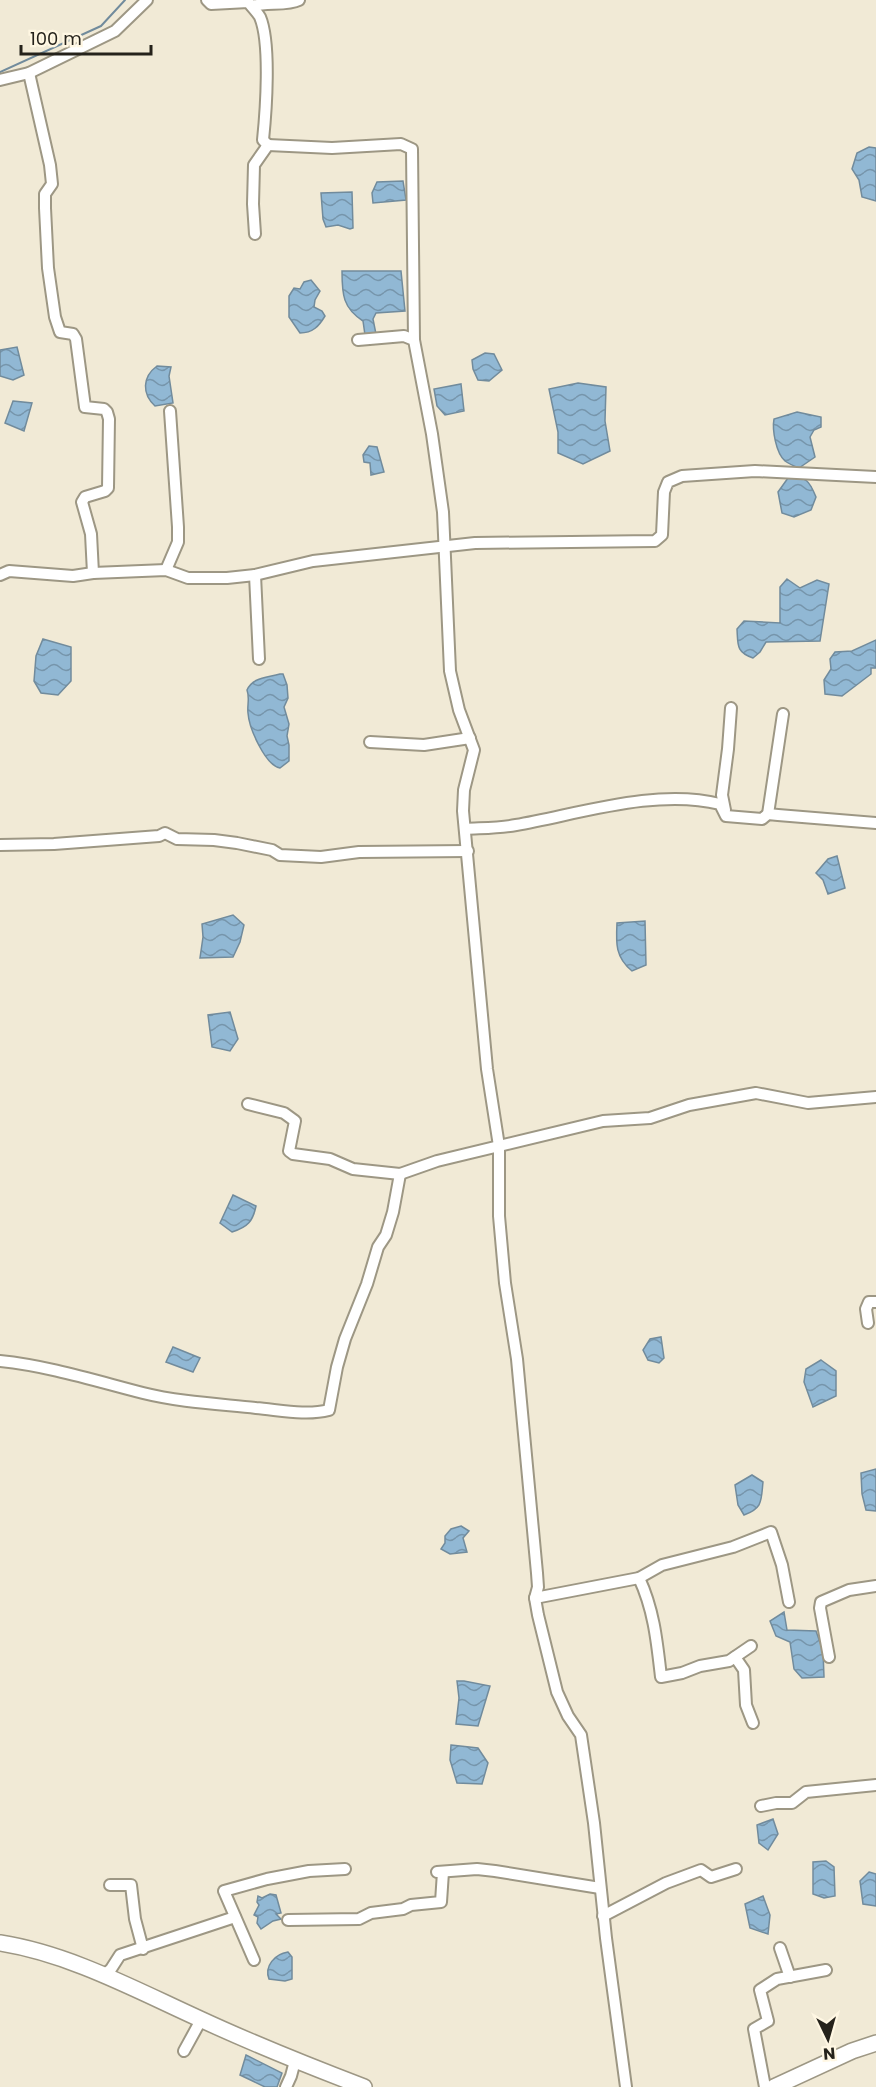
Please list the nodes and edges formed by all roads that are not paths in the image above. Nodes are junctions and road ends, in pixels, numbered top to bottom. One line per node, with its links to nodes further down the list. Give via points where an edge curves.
1 (147, 0): 5 (street, via 116,31)
2 (207, 0): 4 (street, via 211,4 248,2)
3 (299, 0): 4 (street)
4 (252, 6): 7 (street, via 266,39 263,140)
5 (29, 73): 6 (street); 15 (street, via 50,165 52,184 45,194 45,208 55,317 60,332 73,334 76,339 85,407 104,409 109,419 108,488 82,502 91,534)
6 (0, 80)
7 (268, 145): 8 (street, via 254,165); 10 (street, via 332,148 400,144 412,149)
8 (255, 234)
9 (358, 340): 10 (street, via 405,336)
10 (414, 340): 13 (street, via 432,434)
11 (170, 411): 14 (street, via 178,542)
12 (876, 477): 13 (street, via 756,471 682,476 668,482 662,536 655,541 476,543)
13 (446, 548): 17 (street, via 313,561); 21 (street, via 450,671)
14 (166, 570): 15 (street); 17 (street, via 188,578)
15 (93, 573): 16 (street)
16 (0, 575)
17 (255, 575): 18 (street)
18 (259, 659)
19 (731, 708): 24 (street, via 722,795)
20 (783, 714): 23 (street)
21 (470, 738): 22 (street, via 424,745); 26 (street, via 474,750 464,790)
22 (370, 742)
23 (768, 814): 24 (street, via 762,819); 25 (street)
24 (726, 816): 26 (street, via 720,804 665,800 621,803 514,826)
25 (876, 823)
26 (466, 830): 28 (street)
27 (0, 845): 28 (street, via 165,833 177,839 237,843 280,855)
28 (468, 851): 31 (street, via 487,1069)
29 (876, 1097): 31 (street, via 808,1103 756,1093 689,1105 650,1118 603,1121)
30 (248, 1104): 32 (street, via 284,1113 295,1121 289,1151 293,1154 330,1159 353,1169)
31 (499, 1146): 32 (street); 38 (street, via 499,1216 525,1433 538,1587)
32 (400, 1174): 35 (street, via 386,1235 378,1247 368,1284 345,1339 329,1410 282,1411 163,1398)
33 (876, 1302): 34 (street, via 869,1302 866,1309)
34 (868, 1323)
35 (0, 1361)
36 (639, 1578): 38 (street); 39 (street, via 662,1564 733,1547 771,1532); 41 (street, via 653,1615 662,1677)
37 (876, 1586): 42 (street, via 849,1590 821,1602)
38 (535, 1599): 49 (street, via 557,1692 581,1734)
39 (789, 1602)
40 (751, 1646): 41 (street)
41 (735, 1657): 43 (street, via 744,1670 746,1705)
42 (829, 1657)
43 (753, 1723)
44 (876, 1785): 45 (street, via 806,1792 792,1803)
45 (761, 1806)
46 (345, 1869): 51 (street, via 309,1871 224,1891)
47 (736, 1869): 50 (street, via 711,1877 700,1870)
48 (110, 1886): 55 (street, via 130,1885)
49 (600, 1888): 50 (street); 52 (street, via 495,1870 440,1872 441,1902 359,1918)
50 (603, 1916): 66 (street)
51 (235, 1917): 55 (street); 56 (street)
52 (288, 1920)
53 (0, 1943): 58 (main road, via 39,1950)
54 (780, 1947): 59 (street)
55 (143, 1949): 58 (street, via 120,1955)
56 (254, 1960)
57 (826, 1970): 59 (street)
58 (104, 1976): 60 (main road)
59 (790, 1977): 67 (street, via 777,1979 760,1990 768,2021 754,2029)
60 (201, 2020): 62 (street); 63 (main road)
61 (876, 2043): 68 (main road)
62 (184, 2051)
63 (295, 2061): 64 (street); 65 (main road)
64 (286, 2087)
65 (364, 2087)
66 (626, 2087)
67 (765, 2087)
68 (774, 2087)

